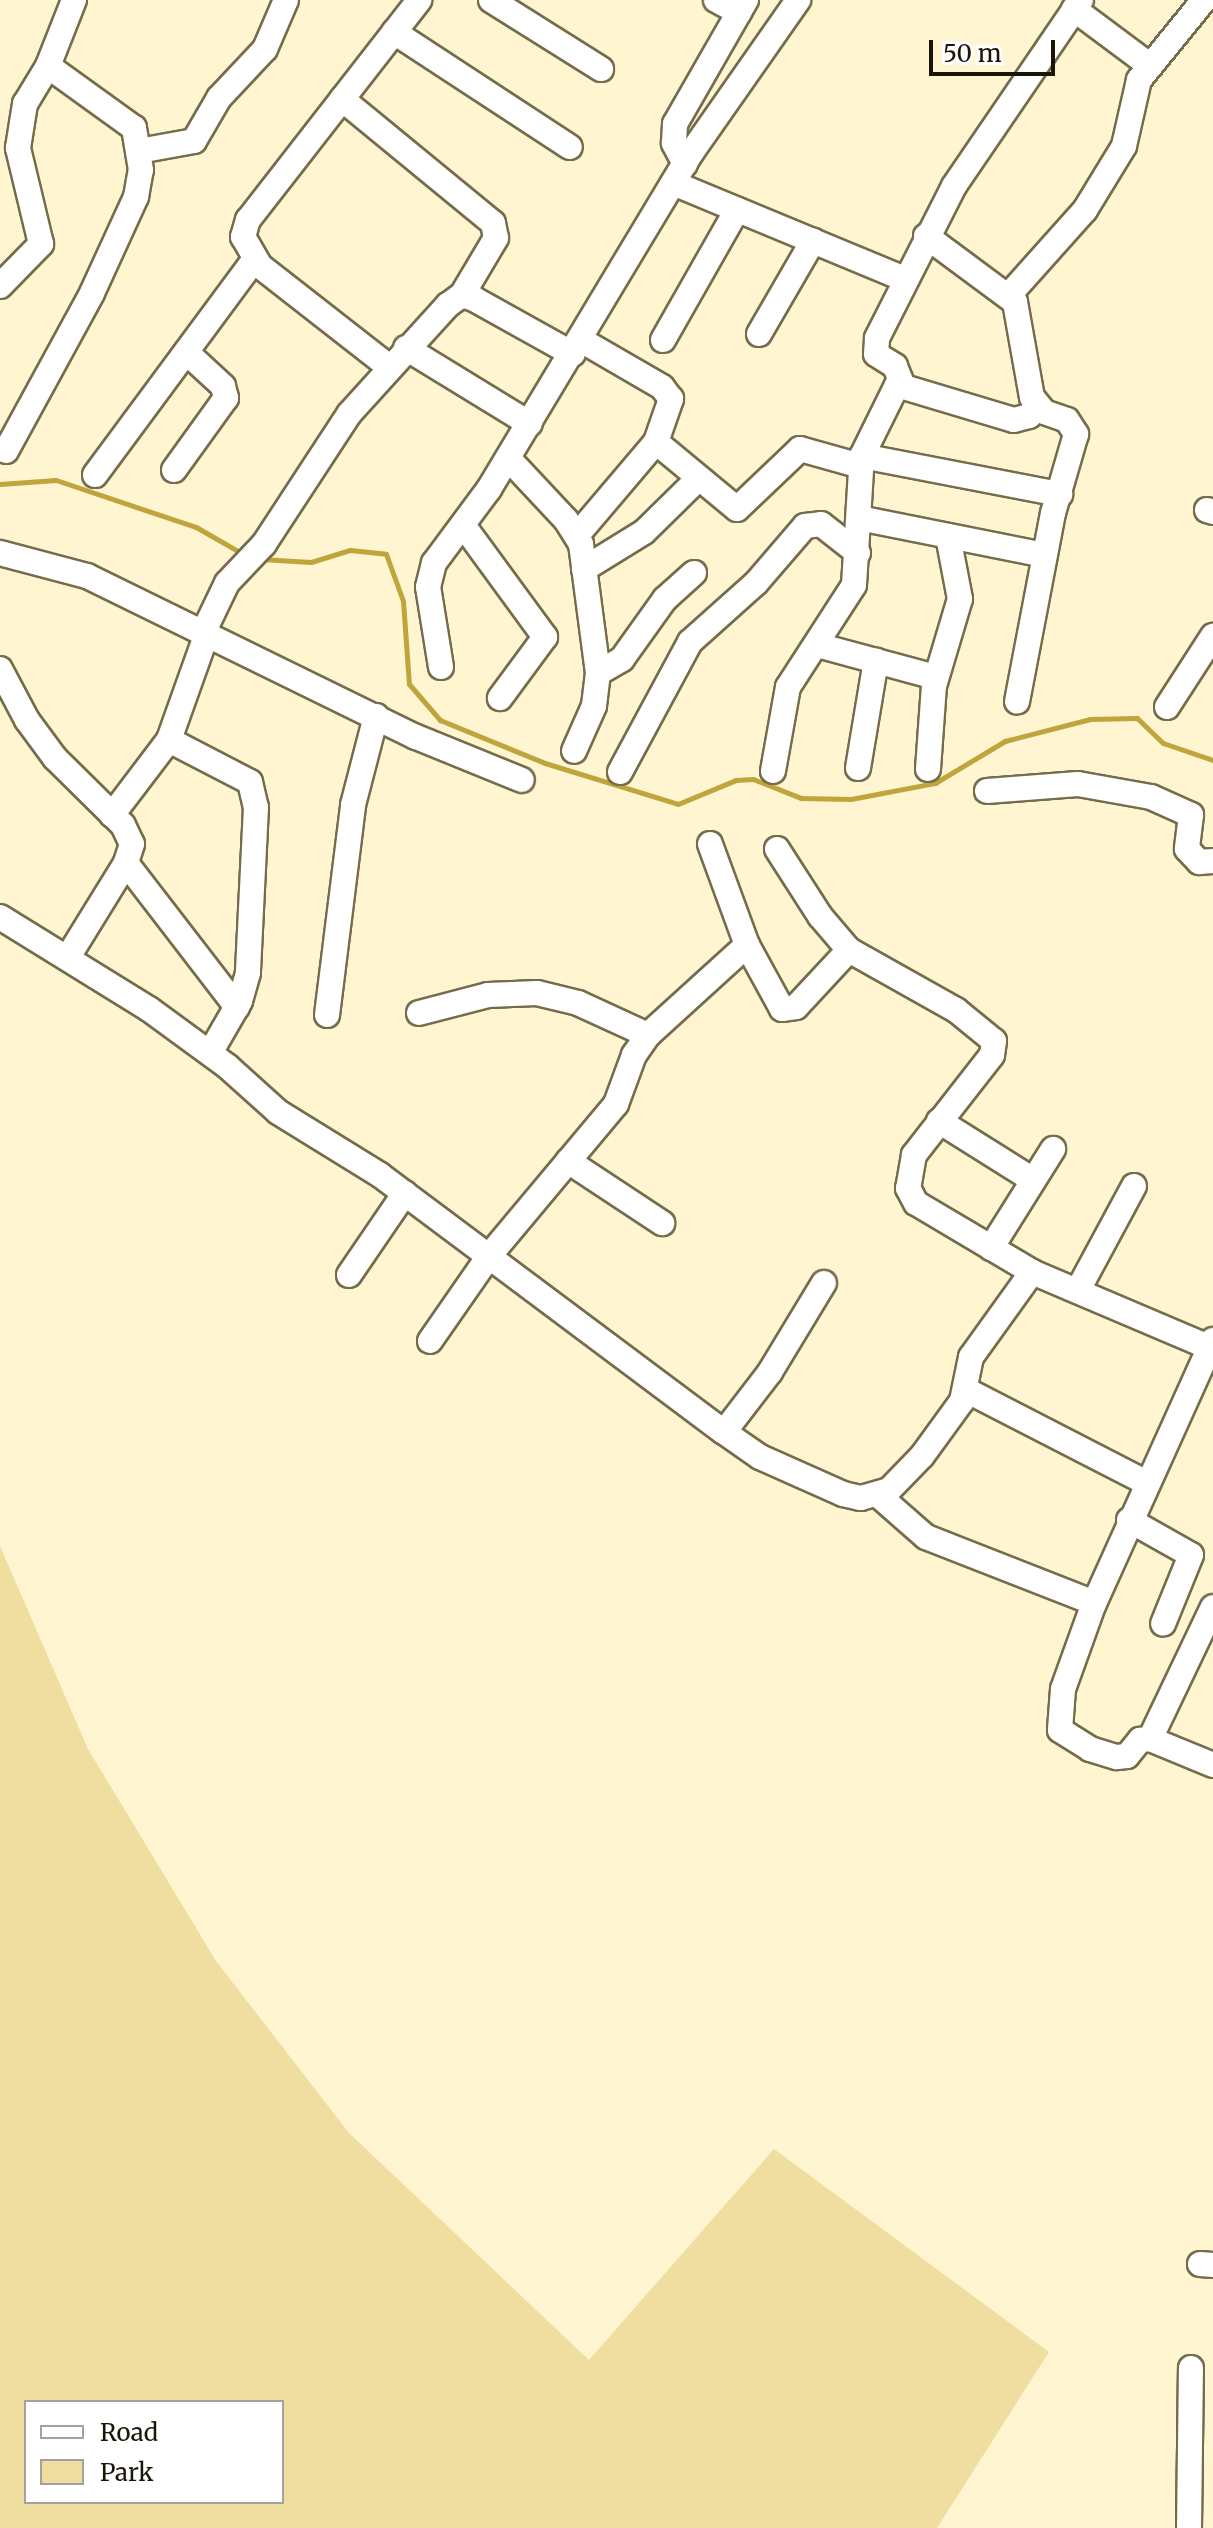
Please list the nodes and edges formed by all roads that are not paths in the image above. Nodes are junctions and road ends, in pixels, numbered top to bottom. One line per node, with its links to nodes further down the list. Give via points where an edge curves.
1 (74, 0): 12 (street)
2 (286, 0): 17 (street, via 265,49 219,98 194,141)
3 (419, 0): 10 (street)
4 (491, 0): 13 (street)
5 (716, 0): 9 (street)
6 (798, 0): 18 (street)
7 (1204, 0): 11 (street)
8 (1078, 5): 11 (street); 20 (street, via 1014,92)
9 (742, 6): 18 (street, via 675,124)
10 (394, 32): 14 (street); 16 (street)
11 (1149, 65): 26 (street, via 1133,94 1118,158 1085,210)
12 (48, 66): 15 (street); 17 (street, via 125,119 134,128)
13 (601, 69)
14 (342, 99): 22 (street, via 248,220 243,237); 25 (street, via 493,223 496,238)
15 (9, 144): 24 (street, via 41,244)
16 (570, 147)
17 (139, 151): 37 (street, via 136,197 92,293)
18 (679, 173): 19 (street); 29 (street)
19 (737, 210): 21 (street); 28 (street)
20 (926, 236): 23 (street); 26 (street)
21 (813, 241): 23 (street); 27 (street)
22 (254, 260): 31 (street); 32 (street)
23 (905, 279): 33 (street, via 875,347 876,354 900,371)
24 (0, 286)
25 (462, 295): 29 (street); 30 (street)
26 (1009, 295): 34 (street, via 1021,320)
27 (759, 334)
28 (663, 340)
29 (577, 347): 35 (street); 36 (street, via 668,393 670,407)
30 (406, 348): 32 (street); 35 (street)
31 (186, 352): 40 (street, via 223,386 226,398); 41 (street)
32 (388, 366): 53 (street, via 349,414 264,544 219,595)
33 (897, 385): 34 (street, via 1014,420 1029,416); 39 (street)
34 (1037, 406): 43 (street, via 1075,427)
35 (530, 424): 38 (street)
36 (656, 442): 42 (street); 46 (street)
37 (6, 451)
38 (508, 458): 45 (street); 46 (street)
39 (862, 461): 42 (street, via 800,449 737,509); 43 (street); 44 (street)
40 (174, 470)
41 (95, 475)
42 (698, 479): 51 (street, via 644,532)
43 (1060, 494): 50 (street)
44 (859, 518): 47 (street); 49 (street)
45 (463, 525): 57 (street, via 428,575); 61 (street, via 545,637)
46 (578, 534): 51 (street)
47 (948, 536): 50 (street); 60 (street, via 960,599)
48 (0, 553): 53 (street, via 87,576)
49 (858, 553): 55 (street, via 850,597); 70 (street, via 821,524 805,526 756,583 695,635)
50 (1044, 555): 62 (street)
51 (584, 569): 59 (street)
52 (694, 573): 59 (street, via 665,599 622,659)
53 (205, 632): 64 (street); 65 (street)
54 (1213, 636): 63 (street)
55 (817, 645): 56 (street); 69 (street, via 788,687)
56 (876, 661): 60 (street); 67 (street)
57 (441, 667)
58 (0, 669): 73 (street, via 55,758)
59 (598, 673): 66 (street, via 594,706)
60 (936, 677): 68 (street)
61 (500, 698)
62 (1017, 702)
63 (1167, 707)
64 (376, 716): 71 (street); 84 (street, via 353,805)
65 (169, 740): 73 (street); 82 (street, via 254,787 253,946)
66 (574, 751)
67 (858, 768)
68 (928, 769)
69 (773, 771)
70 (620, 772)
71 (522, 780)
72 (987, 791): 76 (street, via 1078,784 1151,797 1191,815 1187,849 1199,862)
73 (112, 815): 77 (street, via 132,844)
74 (710, 844): 79 (street)
75 (777, 849): 80 (street)
76 (1213, 861)
77 (126, 863): 81 (street); 82 (street)
78 (0, 917): 81 (street)
79 (747, 945): 80 (street, via 778,1005 789,1012); 85 (street)
80 (849, 950): 87 (street, via 956,1010 994,1041 992,1055)
81 (68, 957): 86 (street)
82 (237, 1007): 86 (street)
83 (419, 1013): 85 (street, via 488,995 537,993 578,1003)
84 (327, 1015)
85 (648, 1035): 89 (street, via 634,1055 616,1104)
86 (210, 1053): 92 (street, via 278,1112)
87 (939, 1121): 90 (street); 94 (street, via 910,1165 910,1196)
88 (1053, 1149): 90 (street)
89 (568, 1161): 93 (street); 95 (street)
90 (1033, 1180): 94 (street)
91 (1134, 1186): 99 (street)
92 (405, 1193): 95 (street); 97 (street)
93 (662, 1223)
94 (991, 1248): 96 (street)
95 (489, 1256): 100 (street); 103 (street)
96 (1032, 1272): 99 (street); 102 (street, via 971,1357)
97 (349, 1275)
98 (824, 1283): 103 (street, via 770,1372)
99 (1078, 1290): 101 (street)
100 (430, 1341)
101 (1209, 1358): 104 (street)
102 (966, 1390): 104 (street); 105 (street, via 922,1456)
103 (724, 1432): 105 (street, via 797,1476 843,1494)
104 (1145, 1482): 106 (street)
105 (878, 1495): 107 (street, via 926,1537)
106 (1129, 1520): 107 (street); 109 (street, via 1191,1555)
107 (1094, 1603): 110 (street, via 1063,1689 1060,1730 1090,1749 1121,1758 1140,1740)
108 (1213, 1607): 110 (street)
109 (1163, 1624)
110 (1150, 1739): 111 (street)
111 (1213, 1765)
112 (1191, 2368): 113 (street)
113 (1189, 2528)

